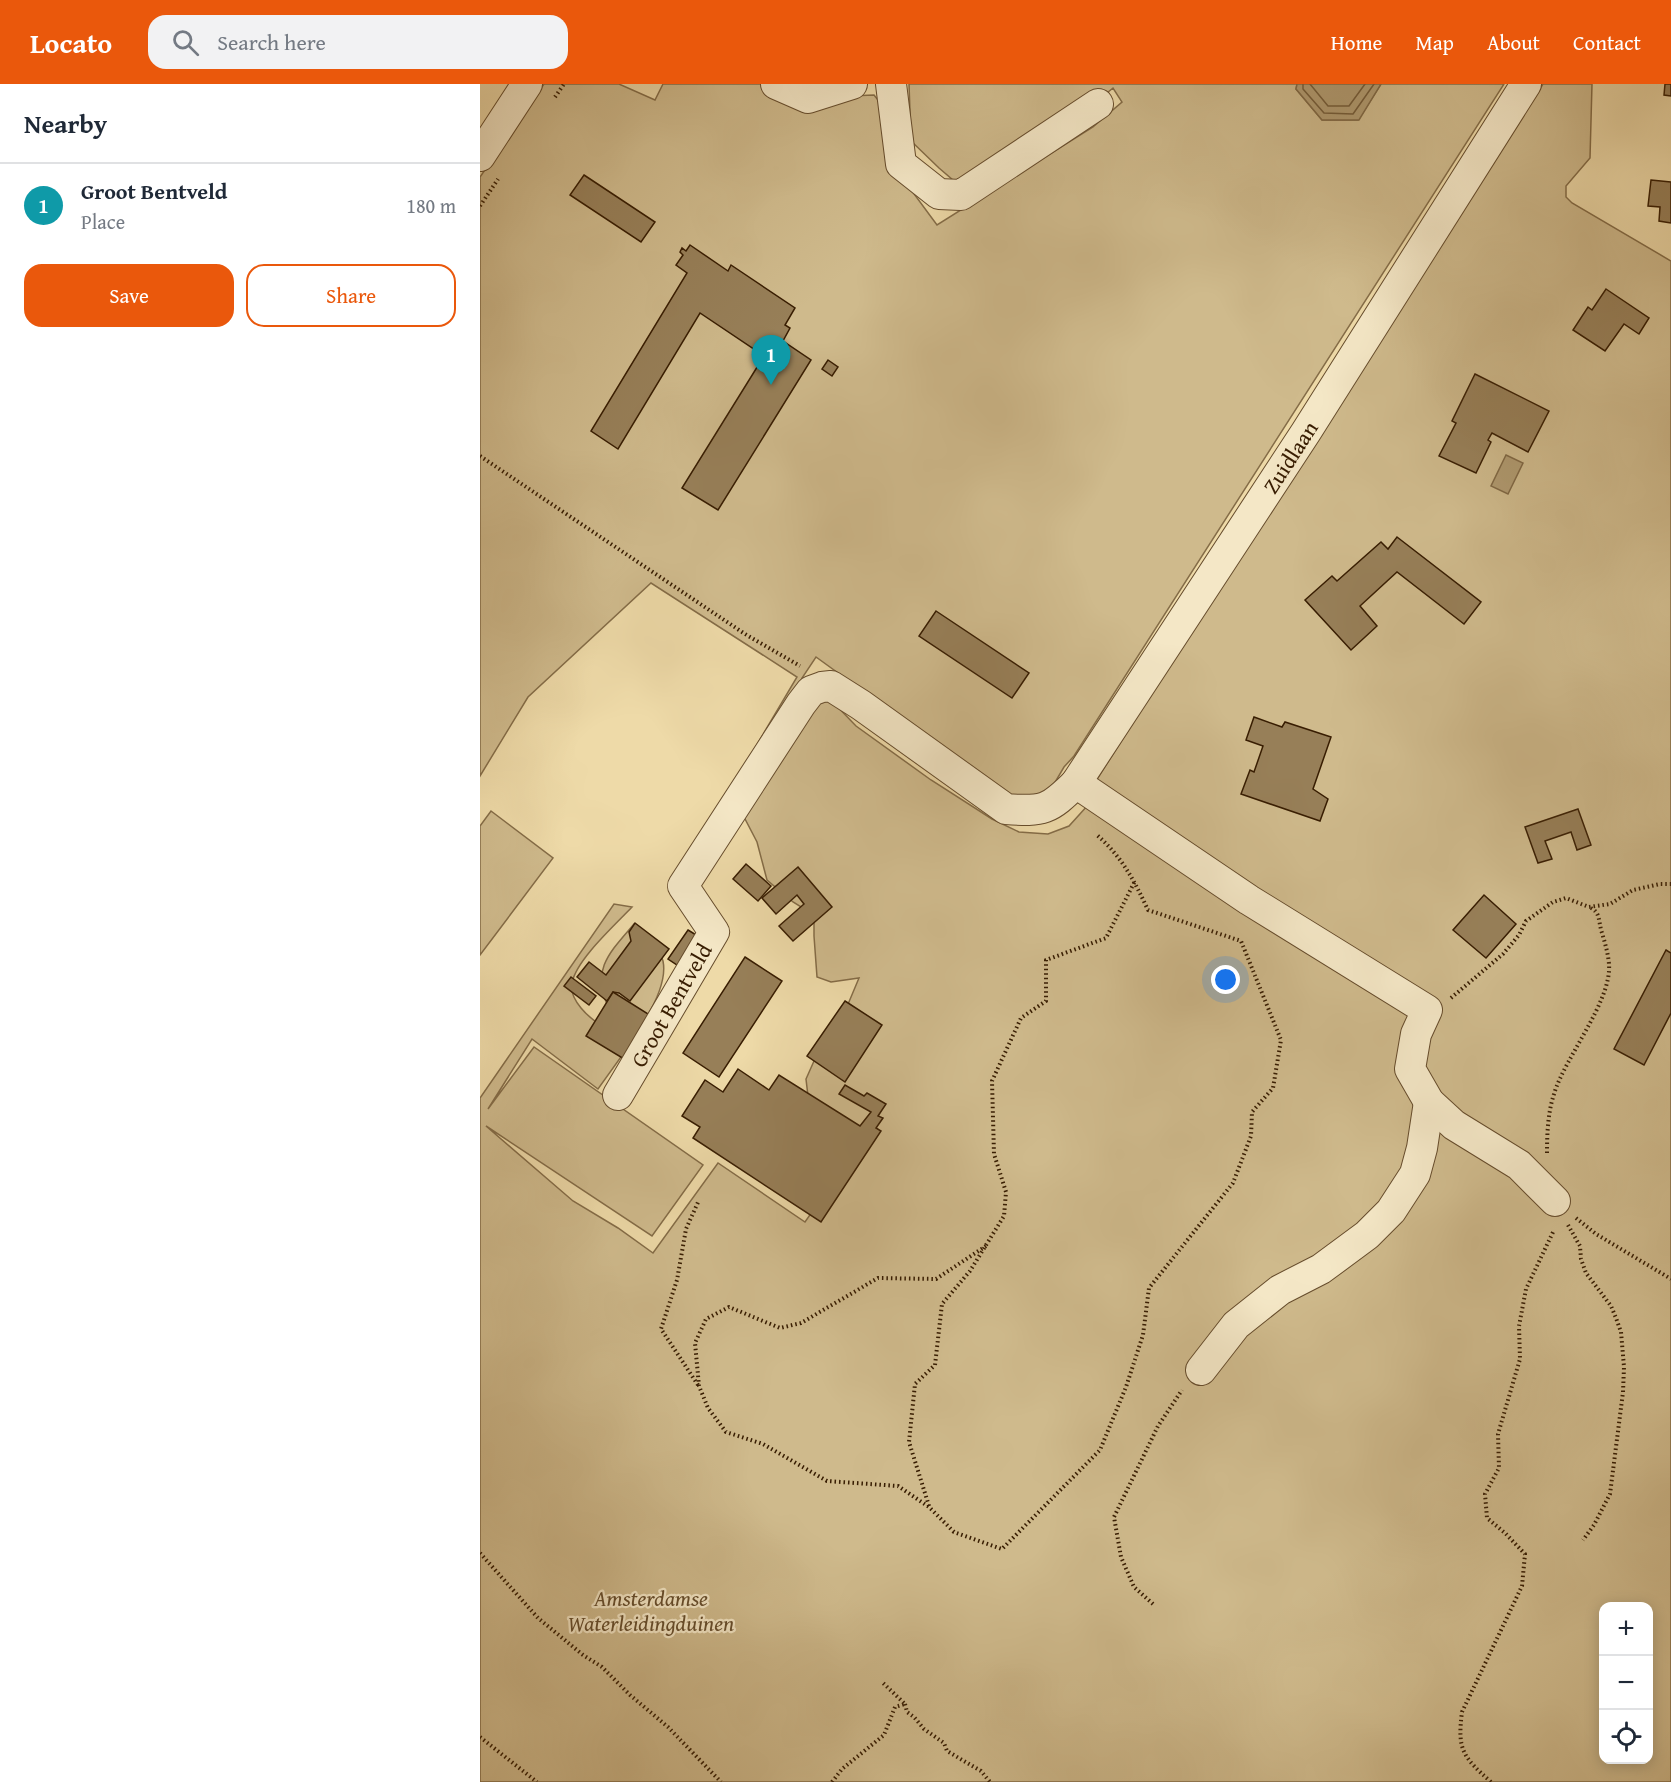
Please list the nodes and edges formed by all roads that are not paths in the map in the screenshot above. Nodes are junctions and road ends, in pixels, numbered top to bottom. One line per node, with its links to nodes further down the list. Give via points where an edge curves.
1 (527, 84): 7 (street)
2 (776, 84): 3 (street, via 808,98)
3 (852, 84)
4 (891, 84): 6 (street, via 901,164 939,194 961,195)
5 (1526, 84): 8 (street, Zuidlaan, via 1306,432)
6 (1098, 104)
7 (480, 156)
8 (1056, 799): 9 (street, Groot Bentveld, via 1006,808 831,686 811,691 683,886 714,932); 10 (street, via 1249,900 1427,1010 1416,1034 1410,1070)
9 (618, 1095)
10 (1429, 1102): 11 (street, via 1454,1125 1519,1165); 12 (street, via 1415,1174 1391,1211 1321,1269 1280,1290 1236,1325)
11 (1554, 1201)
12 (1201, 1370)

